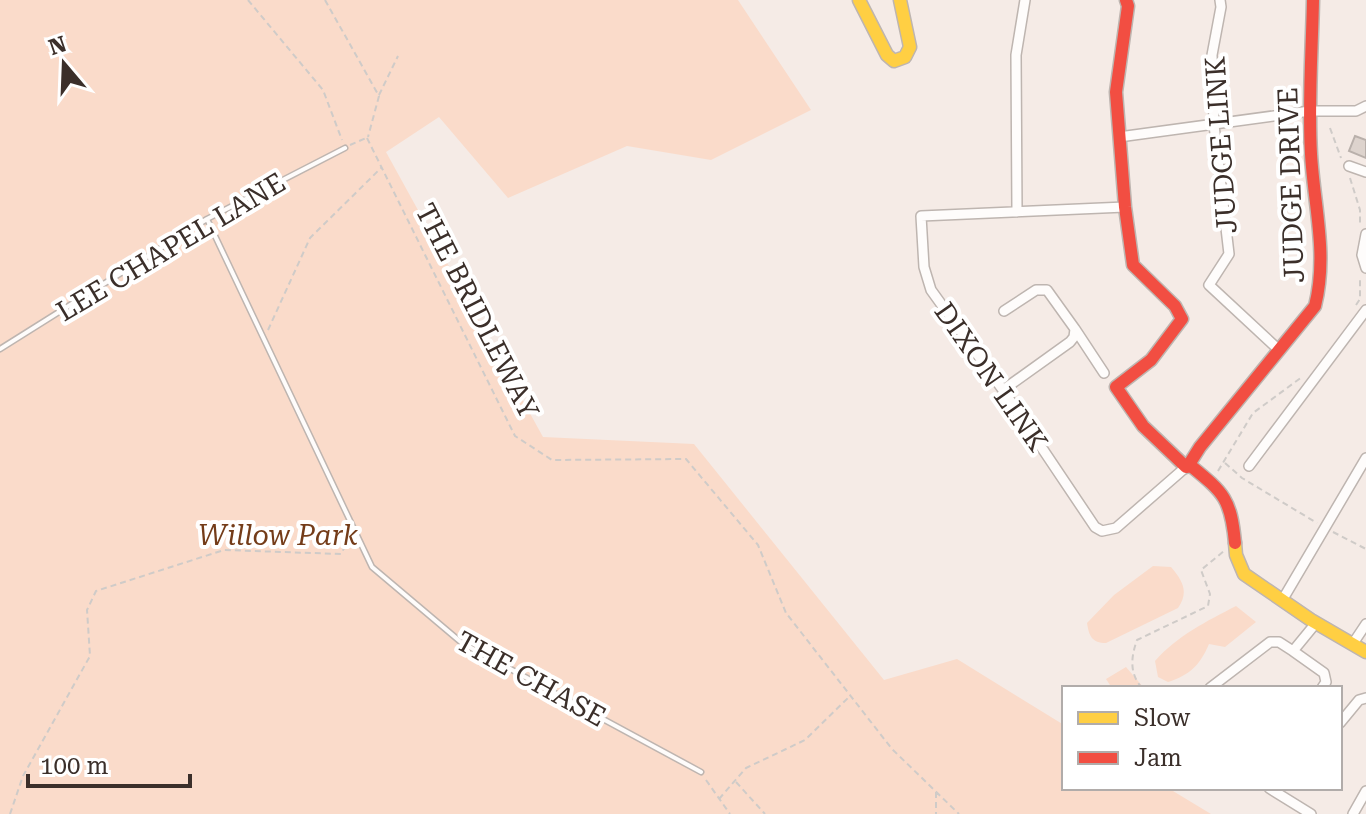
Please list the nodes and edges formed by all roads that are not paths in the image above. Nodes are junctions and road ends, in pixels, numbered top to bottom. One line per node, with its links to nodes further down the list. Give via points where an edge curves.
1 (859, 0): 2 (street, via 894,61 909,54 910,47)
2 (900, 0)
3 (1025, 0): 15 (street, via 1016,55)
4 (1126, 0): 10 (street, via 1116,92)
5 (1220, 0): 9 (street, JUDGE LINK, via 1212,55)
6 (1313, 0): 8 (street, JUDGE DRIVE)
7 (1366, 106): 8 (street, via 1356,111)
8 (1310, 111): 9 (street); 23 (street, JUDGE DRIVE, via 1323,284 1315,306)
9 (1214, 125): 10 (street); 23 (street, JUDGE LINK, via 1229,254 1209,285)
10 (1119, 137): 14 (street)
11 (345, 148): 16 (lane, LEE CHAPEL LANE)
12 (1349, 166): 13 (street)
13 (1366, 172)
14 (1125, 207): 15 (street, DIXON LINK); 27 (street, via 1133,265 1182,319 1151,360 1116,387 1143,426)
15 (1017, 212): 25 (street, DIXON LINK, via 921,216 931,290)
16 (207, 219): 22 (lane, LEE CHAPEL LANE); 39 (lane, THE CHASE, via 372,567 462,643)
17 (1366, 234): 18 (street)
18 (1366, 268)
19 (1366, 310): 28 (street)
20 (1004, 311): 21 (street, via 1033,291 1047,290)
21 (1075, 329): 24 (street); 25 (street, via 1070,342)
22 (0, 349)
23 (1279, 350): 27 (street, JUDGE DRIVE)
24 (1104, 373)
25 (1003, 390): 27 (street, DIXON LINK, via 1102,531 1116,528)
26 (1366, 458): 29 (street)
27 (1187, 466): 29 (street, via 1216,487 1230,506 1244,574)
28 (1249, 466)
29 (1283, 599): 30 (street)
30 (1316, 623): 32 (street); 33 (street)
31 (1366, 624): 32 (street)
32 (1352, 645): 34 (street)
33 (1293, 651): 35 (street, via 1270,642); 36 (street, via 1324,673)
34 (1366, 652)
35 (1213, 686)
36 (1323, 686)
37 (1366, 698): 38 (street)
38 (1342, 721)
39 (701, 772)
40 (1272, 790): 42 (street)
41 (1366, 791): 43 (street)
42 (1311, 814)
43 (1353, 814)

